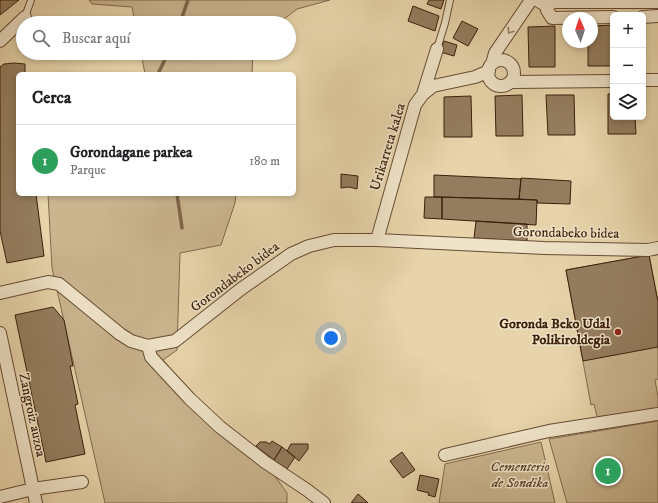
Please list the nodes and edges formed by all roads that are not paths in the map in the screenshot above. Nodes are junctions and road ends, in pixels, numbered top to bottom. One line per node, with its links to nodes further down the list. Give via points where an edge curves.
1 (30, 0): 6 (lane)
2 (450, 0): 12 (lane)
3 (531, 0): 13 (street, one-way to 13, via 495,53)
4 (658, 2): 5 (street)
5 (542, 3): 8 (street, via 552,18)
6 (25, 16)
7 (658, 16): 9 (street)
8 (610, 17)
9 (646, 17)
10 (16, 25): 11 (street)
11 (0, 41)
12 (437, 49): 20 (street)
13 (490, 68): 14 (street, via 496,62 504,61 511,66); 18 (street, Urikarreta kalea, via 474,77); 19 (street, via 490,79)
14 (512, 78): 17 (street, via 531,82); 19 (street, via 504,86)
15 (646, 80): 16 (street)
16 (658, 80)
17 (610, 81)
18 (450, 82): 19 (street, Urikarreta kalea); 20 (street, Urikarreta kalea, via 433,86)
19 (495, 85)
20 (423, 94): 21 (street, Urikarreta kalea, via 415,105)
21 (377, 240): 22 (street, Gorondabeko bidea, via 544,248); 25 (street, Gorondabeko bidea, via 334,240 309,246 291,254 175,341)
22 (658, 248)
23 (0, 293): 25 (street, Gorondabeko bidea, via 48,282 59,284 120,334 131,341)
24 (0, 333): 29 (street, Zangroiz auzoa)
25 (148, 346): 32 (street, via 151,357 220,427)
26 (658, 414): 27 (street, via 549,431)
27 (445, 455)
28 (82, 482): 29 (street)
29 (33, 489): 30 (street); 31 (street, Zangroiz auzoa)
30 (0, 497)
31 (36, 503)
32 (324, 503)

